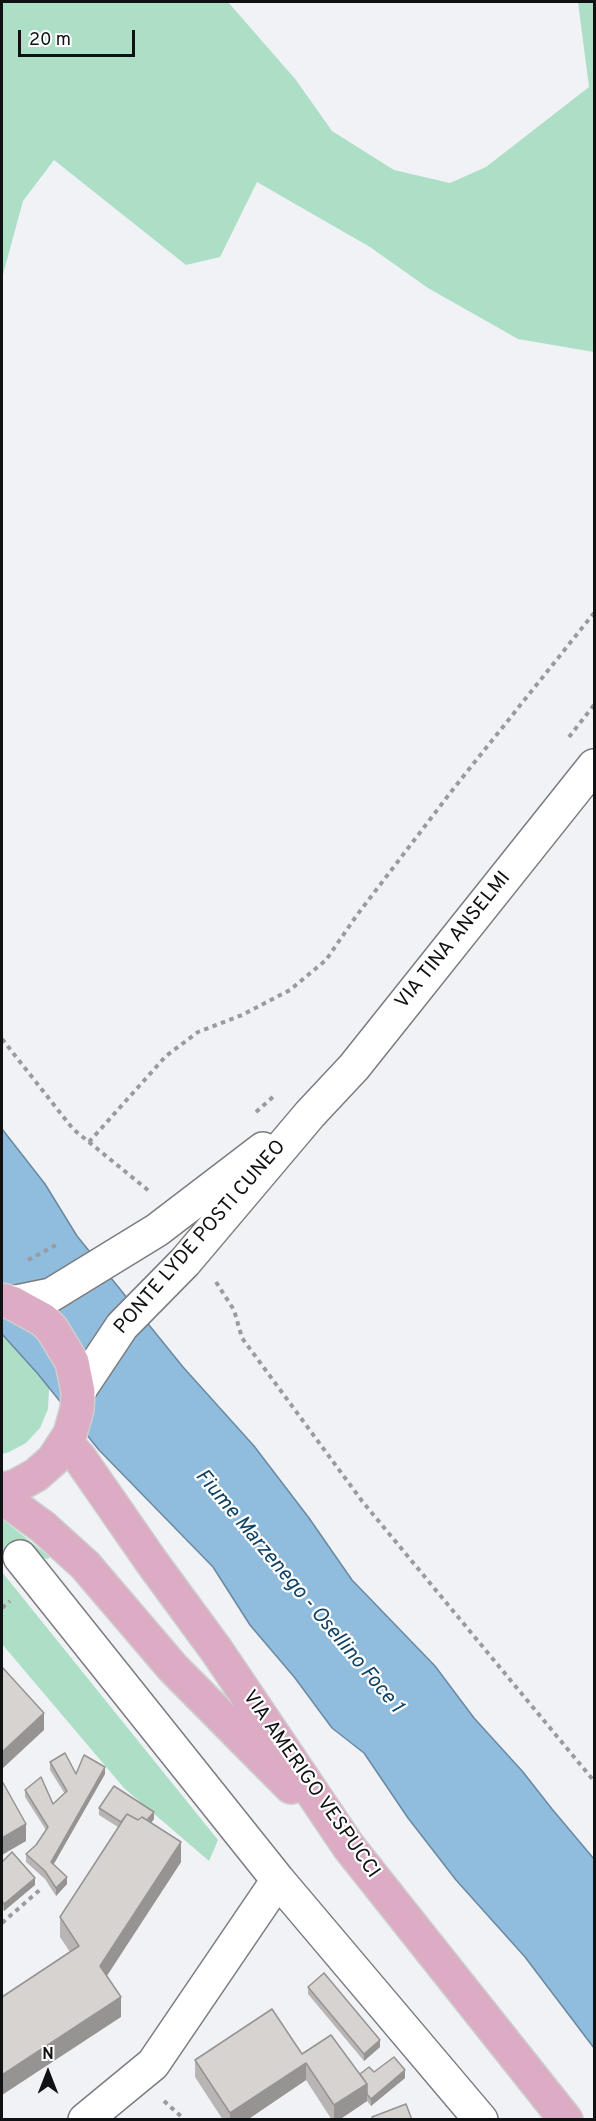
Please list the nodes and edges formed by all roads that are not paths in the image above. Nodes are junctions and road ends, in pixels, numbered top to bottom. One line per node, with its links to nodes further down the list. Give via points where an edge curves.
1 (594, 766): 2 (street, VIA TINA ANSELMI, via 354,1067)
2 (310, 1114): 3 (street, PONTE LYDE POSTI CUNEO, via 157,1230 51,1294); 4 (street, PONTE LYDE POSTI CUNEO, via 190,1256 122,1326)
3 (7, 1302): 4 (main road, via 43,1320 58,1336 72,1362)
4 (72, 1419): 5 (main road, via 53,1460 36,1475); 8 (main road, VIA AMERIGO VESPUCCI, via 79,1457)
5 (2, 1490)
6 (2, 1497): 8 (main road, via 85,1565 173,1668)
7 (20, 1557): 9 (street)
8 (349, 1846): 12 (main road, VIA AMERIGO VESPUCCI)
9 (278, 1881): 10 (street, via 153,2064); 11 (street)
10 (85, 2120)
11 (481, 2120)
12 (566, 2120)

